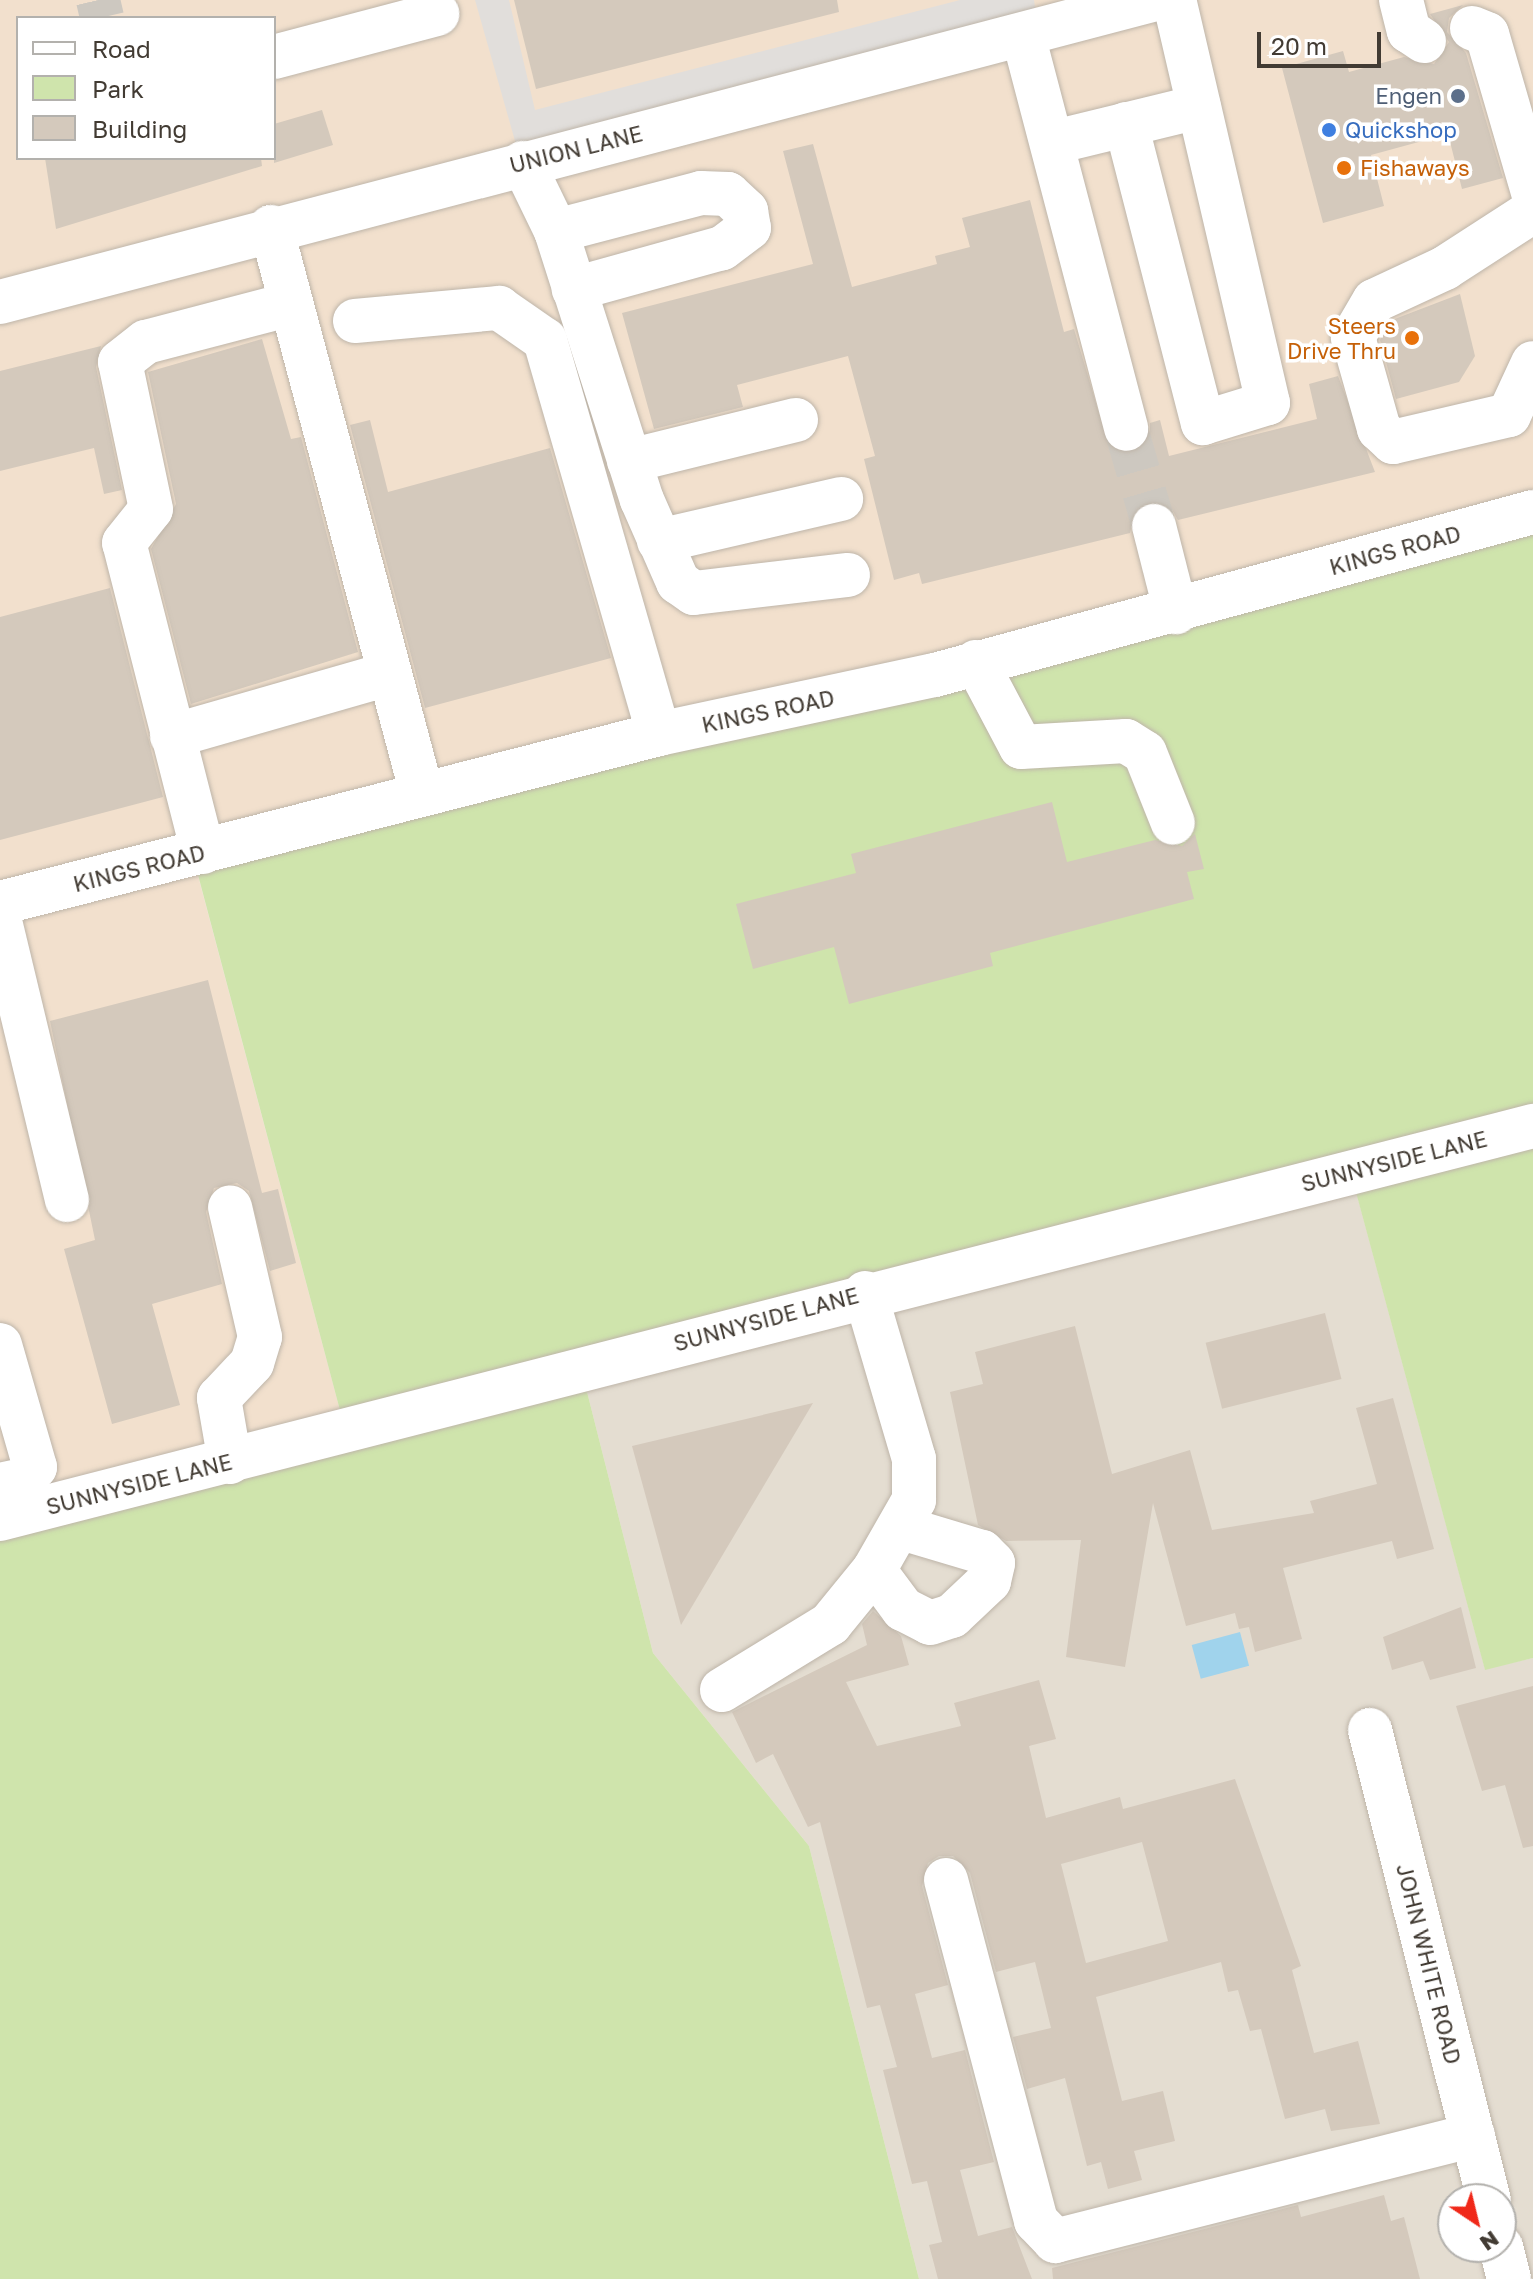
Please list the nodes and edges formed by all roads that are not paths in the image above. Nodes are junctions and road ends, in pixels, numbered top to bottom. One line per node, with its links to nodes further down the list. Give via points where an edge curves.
1 (1152, 0): 6 (street, UNION LANE)
2 (1174, 0): 9 (street)
3 (1401, 0): 7 (street, via 1409,31)
4 (437, 14): 8 (street)
5 (1472, 28): 13 (street, via 1487,34)
6 (1023, 35): 11 (street); 12 (street, UNION LANE)
7 (1424, 41)
8 (276, 56)
9 (1199, 107): 10 (street); 10 (street, via 1268,403 1203,423)
10 (1126, 124): 11 (street)
11 (1055, 142): 23 (street)
12 (523, 163): 15 (street, UNION LANE); 16 (street)
13 (1533, 192)
14 (1533, 211): 21 (street, via 1445,268 1374,301 1353,337 1379,429 1393,442 1509,415)
15 (271, 227): 18 (street, UNION LANE); 19 (street)
16 (556, 231): 17 (street); 17 (street, via 701,193 728,194 746,211 749,228 722,248)
17 (574, 289): 24 (street)
18 (0, 302)
19 (291, 304): 32 (street); 34 (street, via 146,342 120,362 151,509 124,543)
20 (355, 321): 33 (street, via 499,308 545,340)
21 (1533, 363)
22 (796, 420): 24 (street)
23 (1126, 429)
24 (629, 461): 28 (street)
25 (841, 499): 28 (street)
26 (1533, 512): 30 (street, KINGS ROAD)
27 (1154, 526): 30 (street)
28 (659, 541): 29 (street, via 669,569 694,593)
29 (848, 575)
30 (1176, 612): 31 (street, KINGS ROAD)
31 (976, 662): 33 (street, KINGS ROAD); 36 (street, via 1021,747 1126,741 1145,753)
32 (388, 674): 34 (street); 35 (street)
33 (659, 734): 35 (street, KINGS ROAD)
34 (172, 736): 37 (street)
35 (422, 794): 37 (street, KINGS ROAD)
36 (1173, 823)
37 (203, 852): 38 (street, KINGS ROAD)
38 (0, 903)
39 (0, 921): 41 (street)
40 (1533, 1126): 43 (street, SUNNYSIDE LANE)
41 (67, 1200)
42 (230, 1207): 45 (street, via 260,1337 252,1363 219,1398)
43 (865, 1293): 45 (street, SUNNYSIDE LANE); 48 (street, via 914,1459 914,1500)
44 (0, 1345): 46 (street, via 35,1467 23,1480)
45 (230, 1462): 47 (street, SUNNYSIDE LANE)
46 (0, 1485)
47 (0, 1519)
48 (902, 1528): 49 (street); 49 (street, via 982,1552 993,1563 989,1581 952,1616 930,1623 903,1609)
49 (874, 1570): 50 (street, via 830,1624)
50 (722, 1690)
51 (1370, 1730): 53 (street, JOHN WHITE ROAD)
52 (946, 1880): 53 (street, via 1036,2221 1055,2241)
53 (1473, 2135): 54 (street, JOHN WHITE ROAD)
54 (1485, 2183)

